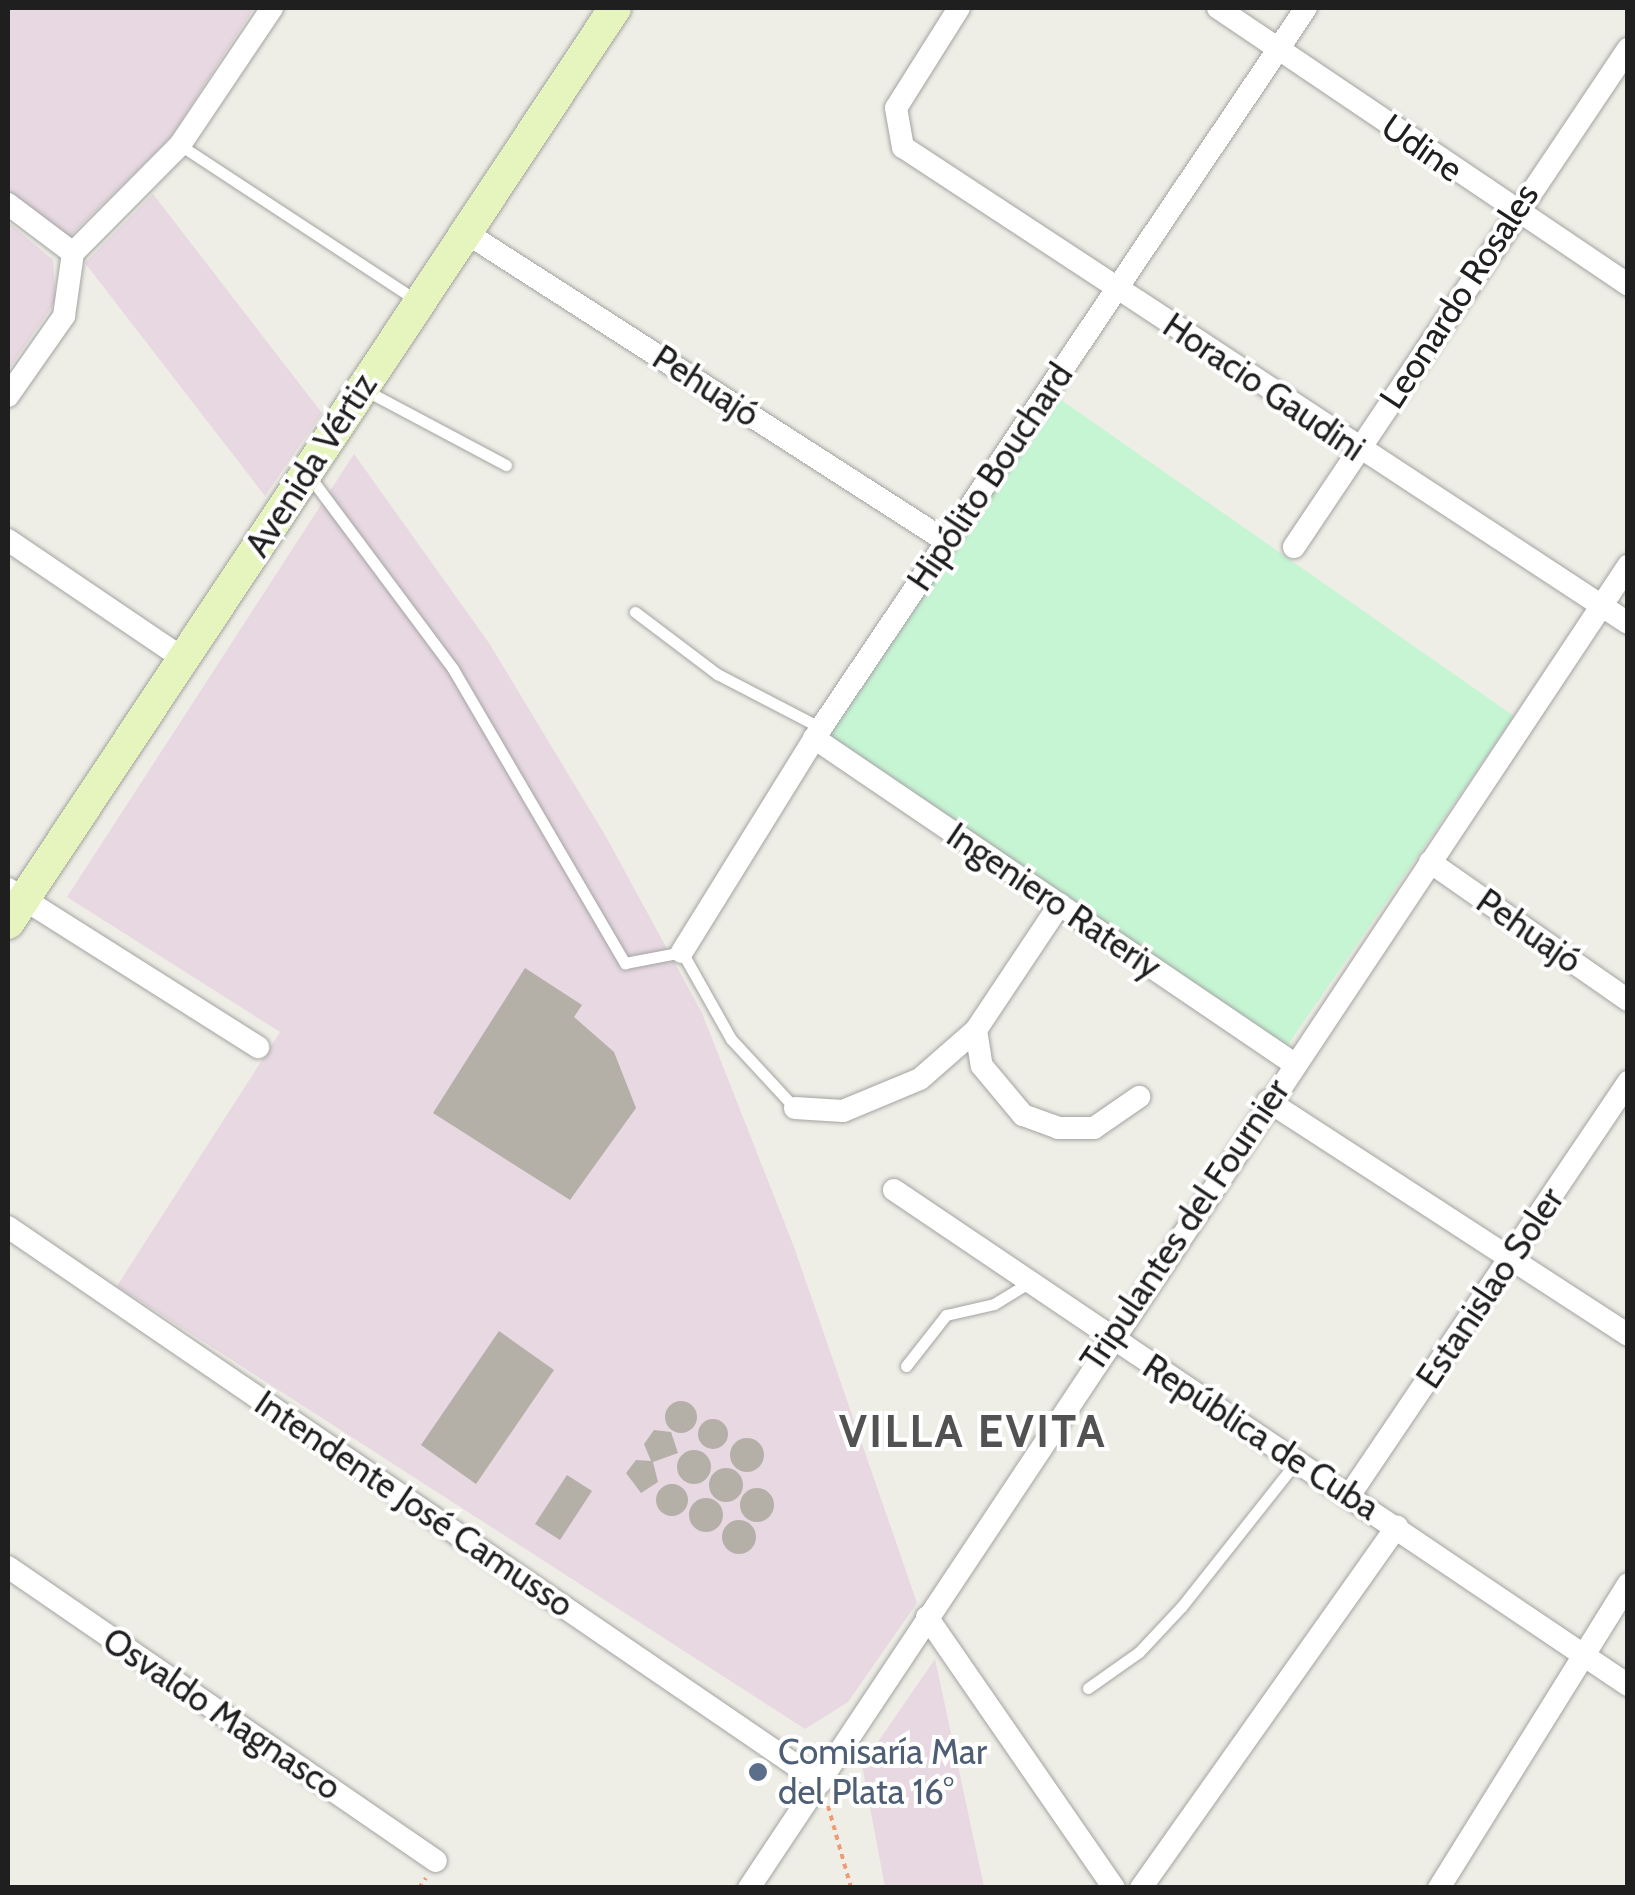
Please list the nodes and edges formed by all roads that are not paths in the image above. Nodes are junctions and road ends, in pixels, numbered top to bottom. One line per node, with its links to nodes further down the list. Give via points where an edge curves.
1 (272, 8): 8 (street)
2 (616, 8): 11 (street, Avenida Vértiz)
3 (959, 8): 14 (street, Horacio Gaudini, via 896,108 903,147)
4 (1218, 8): 6 (street, Udine)
5 (1306, 8): 6 (street, Hipólito Bouchard)
6 (1278, 48): 10 (street, Udine); 14 (street, Hipólito Bouchard)
7 (1628, 49): 10 (street, Leonardo Rosales)
8 (180, 145): 12 (street); 15 (lane)
9 (8, 204): 12 (street)
10 (1513, 210): 13 (street, Udine); 18 (street, Leonardo Rosales)
11 (465, 232): 15 (street, Avenida Vértiz); 22 (street, Pehuajó)
12 (73, 253): 17 (street, via 64,316)
13 (1628, 285)
14 (1117, 290): 18 (street, Horacio Gaudini); 22 (street, Hipólito Bouchard)
15 (420, 302): 16 (street, Avenida Vértiz)
16 (360, 387): 19 (lane); 20 (street, Avenida Vértiz)
17 (8, 396)
18 (1358, 451): 23 (street, Leonardo Rosales); 25 (street, Horacio Gaudini)
19 (506, 465)
20 (307, 474): 28 (street, Avenida Vértiz); 33 (lane, via 453,669 625,963)
21 (8, 540): 28 (street)
22 (946, 541): 29 (street, Hipólito Bouchard)
23 (1294, 547)
24 (1628, 566): 25 (street, Tripulantes del Fournier)
25 (1600, 606): 27 (street, Horacio Gaudini); 30 (street, Tripulantes del Fournier)
26 (635, 612): 29 (lane, via 717,674)
27 (1628, 623)
28 (184, 658): 31 (street, Avenida Vértiz)
29 (818, 733): 32 (street, Ingeniero Rateriy); 33 (street, Hipólito Bouchard)
30 (1430, 862): 34 (street, Pehuajó); 37 (street, Tripulantes del Fournier)
31 (13, 904): 36 (street)
32 (1060, 904): 35 (street); 37 (street, Ingeniero Rateriy)
33 (682, 952): 41 (lane, via 731,1040)
34 (1628, 1000)
35 (976, 1030): 39 (street, via 982,1066 1023,1115 1058,1128 1094,1128); 41 (street, via 891,1096 843,1111)
36 (258, 1047)
37 (1293, 1064): 40 (street, Tripulantes del Fournier)
38 (1628, 1082): 44 (street, Estanislao Soler)
39 (1139, 1097)
40 (1268, 1101): 44 (street); 47 (street, Tripulantes del Fournier)
41 (794, 1108)
42 (894, 1190): 45 (street, República de Cuba)
43 (8, 1227): 58 (street, Intendente José Camusso)
44 (1513, 1258): 46 (street); 50 (street, Estanislao Soler)
45 (1030, 1282): 47 (street, República de Cuba); 48 (lane, via 994,1304 946,1315)
46 (1628, 1335)
47 (1110, 1336): 49 (street, República de Cuba); 54 (street, Tripulantes del Fournier)
48 (906, 1366)
49 (1296, 1461): 50 (street, República de Cuba); 57 (lane, via 1182,1606 1139,1652)
50 (1350, 1494): 51 (street, República de Cuba)
51 (1397, 1526): 55 (street, República de Cuba); 63 (street)
52 (8, 1567): 59 (street, Osvaldo Magnasco)
53 (1628, 1584): 55 (street)
54 (927, 1617): 58 (street, Tripulantes del Fournier); 62 (street)
55 (1580, 1654): 56 (street, República de Cuba); 60 (street)
56 (1628, 1685)
57 (1088, 1688)
58 (820, 1782): 61 (street, Tripulantes del Fournier)
59 (436, 1861)
60 (1443, 1886)
61 (748, 1888)
62 (1114, 1888)
63 (1141, 1888)

